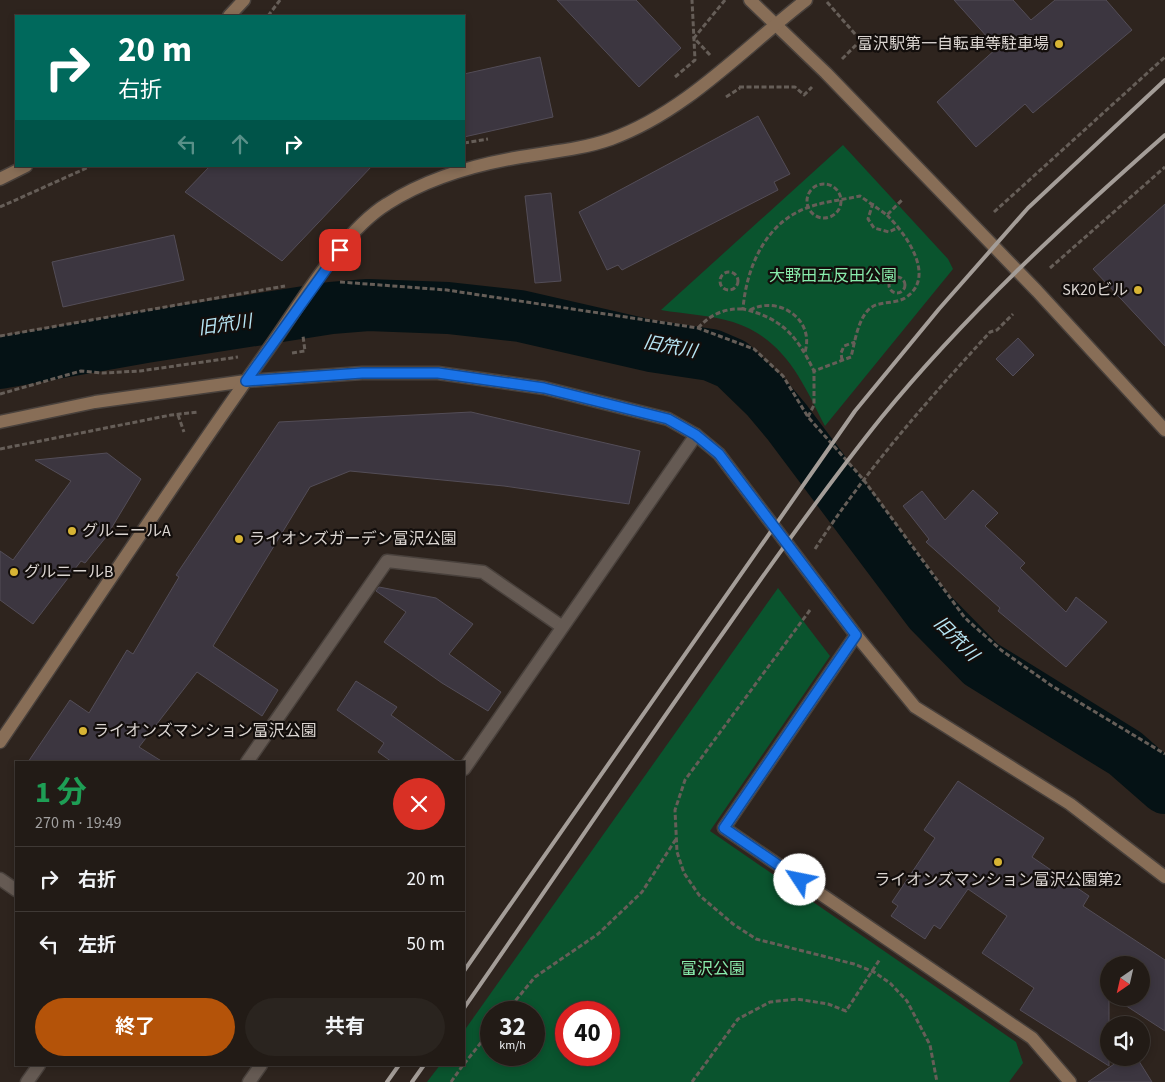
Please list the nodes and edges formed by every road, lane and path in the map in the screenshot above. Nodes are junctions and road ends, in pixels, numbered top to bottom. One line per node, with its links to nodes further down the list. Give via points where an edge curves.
1 (244, 0): 7 (street)
2 (280, 0): 8 (path)
3 (692, 0): 12 (path, via 695,60)
4 (750, 0): 9 (street)
5 (806, 0): 9 (street)
6 (825, 0): 10 (path)
7 (230, 15)
8 (269, 15)
9 (776, 23): 48 (street, via 699,89 645,124 583,146 453,172 386,204 362,225 308,292); 53 (street, via 1037,291)
10 (856, 35)
11 (1165, 57): 26 (path)
12 (668, 83)
13 (740, 88): 14 (path)
14 (718, 102)
15 (492, 139): 16 (path)
16 (465, 143)
17 (24, 167): 20 (street)
18 (89, 167): 24 (path)
19 (1165, 167): 29 (path)
20 (0, 179)
21 (903, 199): 27 (path)
22 (841, 200): 23 (path, via 860,196); 25 (path); 25 (path, via 839,210 826,218 815,216); 25 (path, via 832,186 820,185 808,196)
23 (873, 203): 27 (path); 28 (path, via 868,219 874,228 889,232)
24 (0, 207)
25 (809, 208): 33 (path, via 782,222 766,240)
26 (994, 212)
27 (887, 215): 28 (path)
28 (898, 227): 37 (path, via 916,253 917,281)
29 (1050, 268)
30 (344, 276): 31 (path)
31 (339, 282): 35 (path); 41 (path, via 447,290)
32 (737, 283): 32 (path, via 732,273 723,274 720,279 726,290); 33 (path)
33 (745, 285): 38 (path)
34 (286, 286): 42 (path)
35 (336, 286)
36 (902, 290): 36 (path, via 901,279 890,281 891,291); 37 (path)
37 (908, 296): 43 (path, via 873,306 866,313)
38 (743, 309): 39 (path); 41 (path, via 730,308 708,318)
39 (750, 310): 44 (path, via 779,322); 44 (path, via 769,305 781,306 792,312 806,334)
40 (1013, 314): 56 (path, via 984,338)
41 (698, 328): 51 (path, via 754,350 784,376)
42 (0, 336)
43 (855, 342): 46 (path, via 851,356); 46 (path, via 844,346)
44 (805, 352): 47 (path)
45 (241, 357): 49 (path, via 140,371 82,371)
46 (842, 360): 47 (path)
47 (814, 372): 51 (path, via 814,405)
48 (246, 381): 50 (street); 52 (street, via 95,402); 54 (street, via 362,373 438,373 544,388 668,419)
49 (0, 394)
50 (226, 409): 55 (path, via 171,415); 60 (street)
51 (808, 417): 56 (path)
52 (0, 422)
53 (1165, 430)
54 (696, 435): 58 (street); 59 (street, via 719,454)
55 (0, 449)
56 (863, 479): 57 (path); 61 (path, via 965,618 1001,650 1052,686)
57 (814, 551)
58 (561, 626): 62 (street, via 483,572 387,561); 63 (street)
59 (856, 635): 65 (street, via 915,707 1070,804); 79 (street, via 724,828 1032,1038)
60 (0, 742)
61 (1165, 754)
62 (249, 761)
63 (465, 768)
64 (676, 838): 69 (path, via 642,892 598,934 535,977)
65 (1165, 877)
66 (0, 879): 67 (street)
67 (15, 889)
68 (868, 977): 78 (path, via 846,1011 828,1004 797,999 770,1002 738,1019)
69 (515, 1001)
70 (480, 1044): 71 (path)
71 (465, 1064)
72 (38, 1066): 75 (street)
73 (260, 1066): 76 (street)
74 (463, 1066): 77 (path)
75 (28, 1082)
76 (249, 1082)
77 (451, 1082)
78 (692, 1082)
79 (1070, 1082)

